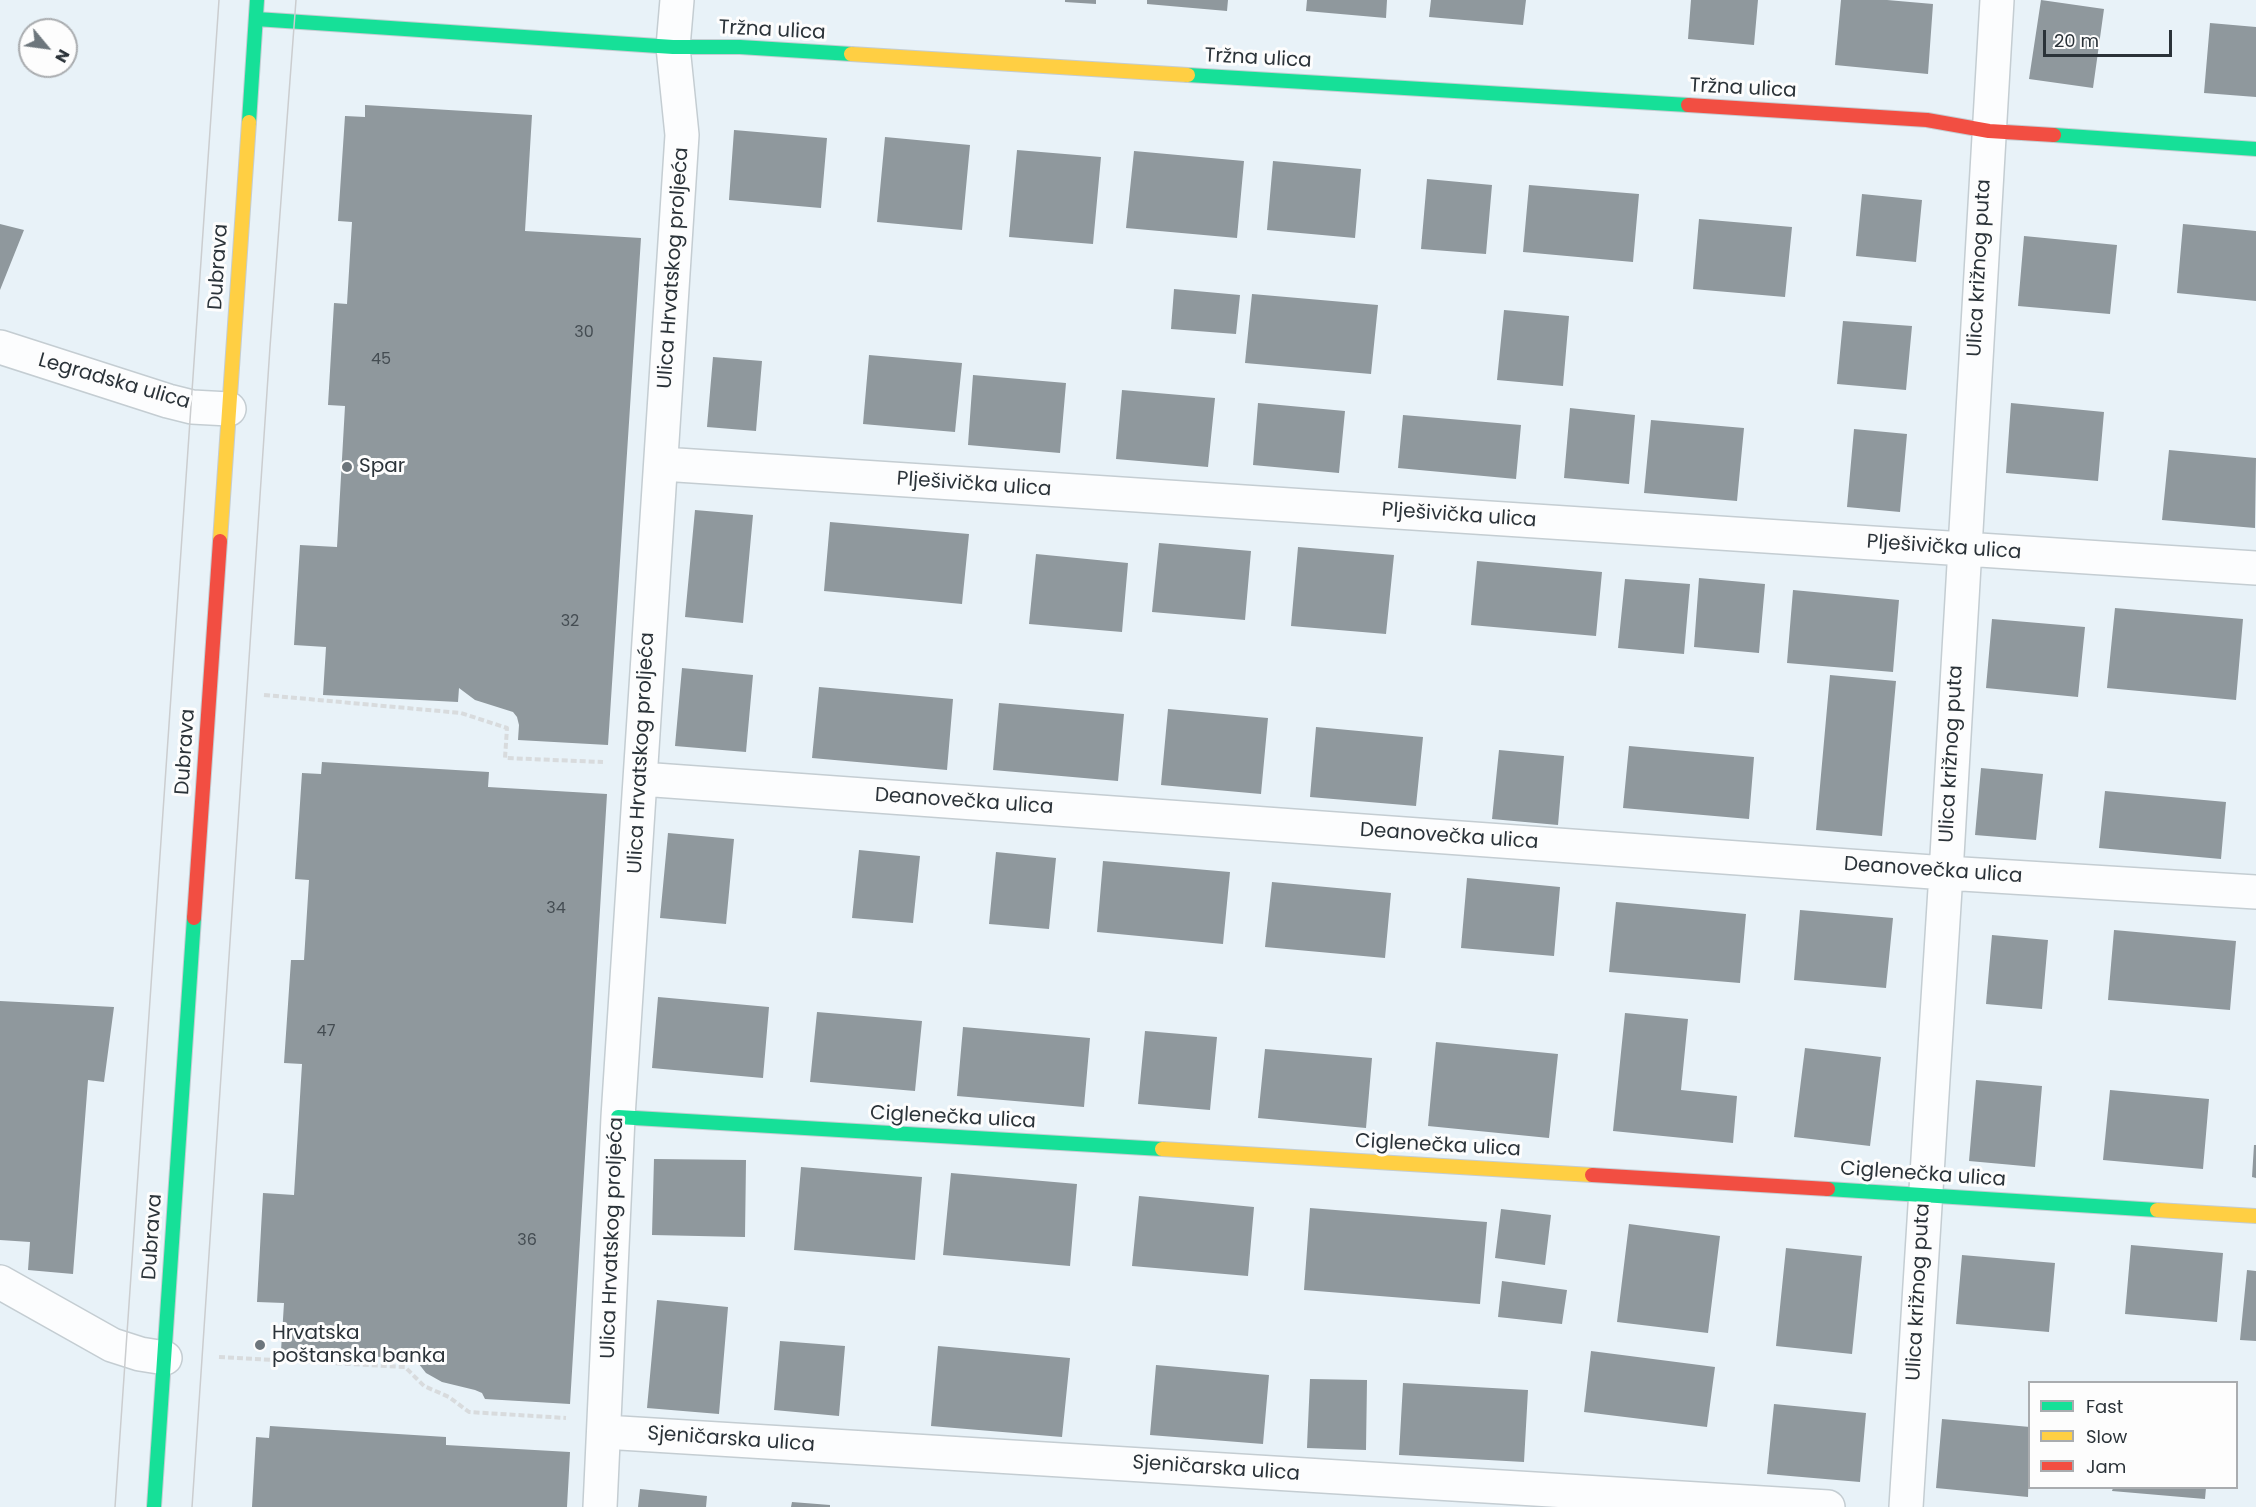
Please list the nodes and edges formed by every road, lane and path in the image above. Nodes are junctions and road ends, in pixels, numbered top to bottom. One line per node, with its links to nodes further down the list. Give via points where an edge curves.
1 (257, 0): 4 (street, Dubrava)
2 (677, 0): 5 (street, Ulica Hrvatskog proljeća)
3 (1997, 0): 6 (street, Ulica križnog puta)
4 (256, 19): 5 (street, Tržna ulica); 9 (street, Dubrava)
5 (673, 47): 6 (street, Tržna ulica, via 740,47 1927,120); 10 (street, Ulica Hrvatskog proljeća, via 682,135)
6 (1989, 131): 7 (street, Tržna ulica); 11 (street, Ulica križnog puta)
7 (2256, 149)
8 (0, 347): 9 (street, Legradska ulica, via 168,401)
9 (229, 409): 23 (street, Dubrava)
10 (662, 464): 11 (street, Plješivička ulica); 15 (street, Ulica Hrvatskog proljeća)
11 (1963, 549): 12 (street, Plješivička ulica); 16 (street, Ulica križnog puta)
12 (2256, 568)
13 (264, 695): 14 (path, via 461,712 507,728 505,758)
14 (612, 762)
15 (641, 779): 16 (street, Deanovečka ulica); 18 (street, Ulica Hrvatskog proljeća)
16 (1946, 873): 17 (street, Deanovečka ulica); 19 (street, Ulica križnog puta)
17 (2256, 892)
18 (618, 1117): 19 (street, Ciglenečka ulica); 24 (street, Ulica Hrvatskog proljeća)
19 (1924, 1195): 20 (street, Ciglenečka ulica); 28 (street, Ulica križnog puta)
20 (2256, 1216)
21 (0, 1282): 23 (street, via 112,1345)
22 (219, 1357): 24 (path, via 405,1367 424,1386 449,1397 468,1412)
23 (165, 1358): 25 (street, Dubrava)
24 (590, 1425): 26 (street, Ulica Hrvatskog proljeća); 27 (street, Sjeničarska ulica)
25 (154, 1507)
26 (600, 1507)
27 (1828, 1507)
28 (1906, 1507)

